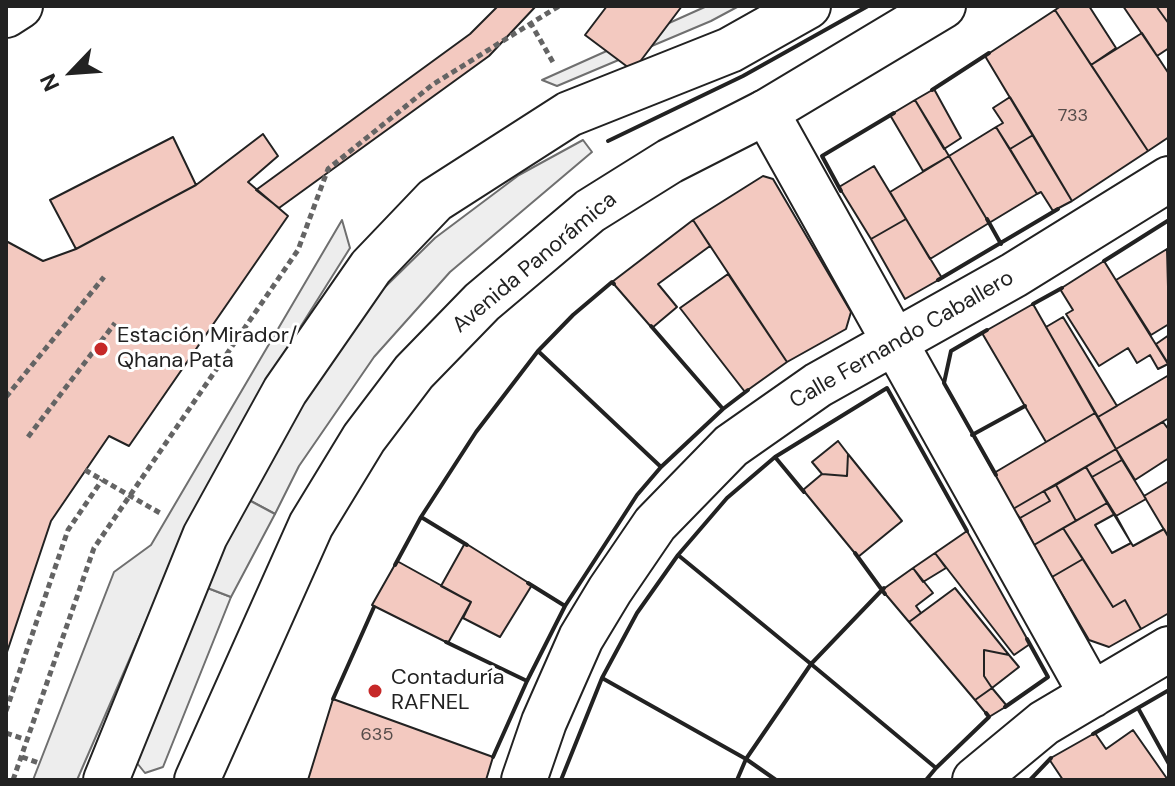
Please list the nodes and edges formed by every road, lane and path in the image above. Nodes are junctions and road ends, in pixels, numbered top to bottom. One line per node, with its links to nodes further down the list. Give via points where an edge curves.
1 (20, 6): 5 (main road)
2 (559, 6): 6 (path)
3 (808, 6): 27 (main road, via 730,50 569,114 435,200 371,267 285,391 205,536)
4 (943, 6): 8 (main road, Avenida Panorámica)
5 (6, 15)
6 (530, 22): 7 (path); 17 (path, via 432,85 328,169 298,250)
7 (558, 72)
8 (766, 112): 12 (main road); 28 (main road, Avenida Panorámica, via 670,161 590,211 482,302 414,372 364,438 311,525)
9 (1169, 179): 12 (main road, Calle Fernando Caballero)
10 (104, 277): 13 (path)
11 (115, 323): 14 (path)
12 (894, 342): 20 (main road); 29 (main road, Calle Fernando Caballero, via 818,385 731,446 655,524 581,638)
13 (6, 397)
14 (30, 436)
15 (85, 470): 16 (path)
16 (102, 480): 17 (path); 21 (path, via 68,530)
17 (130, 496): 18 (path); 23 (path, via 94,548)
18 (168, 518)
19 (1169, 649): 20 (main road)
20 (1092, 695): 30 (main road, via 1044,723)
21 (6, 711)
22 (6, 733): 23 (path)
23 (27, 740): 24 (path)
24 (22, 757): 25 (path); 26 (path)
25 (39, 763)
26 (13, 780)
27 (106, 780)
28 (197, 780)
29 (524, 780)
30 (975, 780)

